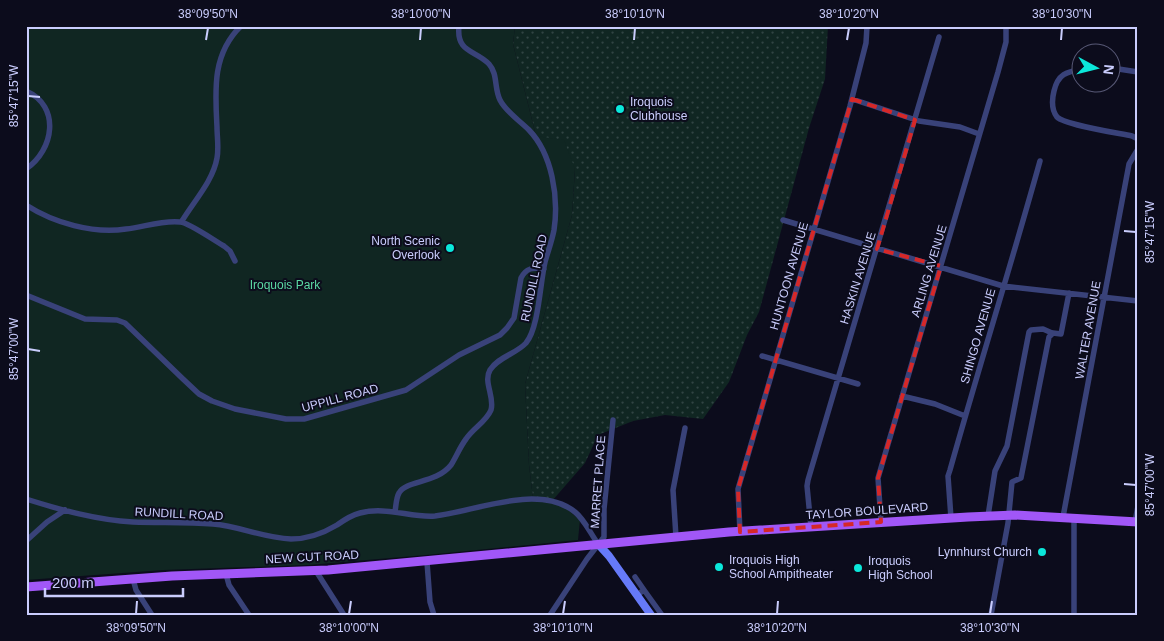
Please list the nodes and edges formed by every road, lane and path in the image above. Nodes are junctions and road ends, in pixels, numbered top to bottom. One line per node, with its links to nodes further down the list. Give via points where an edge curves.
1 (241, 26): 19 (street, via 222,53 216,73 218,152 215,164)
2 (458, 26): 24 (street, RUNDILL ROAD, via 462,45 492,67 500,101 529,130 547,163 555,216)
3 (867, 26): 10 (street, HUNTOON AVENUE)
4 (1006, 26): 12 (street, ARLING AVENUE, via 1006,42)
5 (939, 37): 11 (street, HASKIN AVENUE)
6 (1122, 70): 8 (street)
7 (1072, 71): 13 (street, via 1060,76 1053,95 1054,111 1062,121)
8 (1138, 72)
9 (26, 91): 16 (street, via 43,104 50,124 43,152)
10 (852, 99): 11 (street); 20 (street, HUNTOON AVENUE)
11 (915, 120): 12 (street, via 960,127); 21 (street, HASKIN AVENUE)
12 (979, 134): 23 (street, ARLING AVENUE)
13 (1138, 139)
14 (1138, 148): 28 (street, WALTER AVENUE, via 1129,164)
15 (1040, 161): 25 (street, SHINGO AVENUE)
16 (26, 169)
17 (26, 205): 19 (street, via 58,221 102,230)
18 (783, 220): 20 (street)
19 (182, 222): 22 (street, via 224,246)
20 (813, 230): 21 (street); 32 (street, HUNTOON AVENUE)
21 (877, 249): 23 (street); 33 (street, HASKIN AVENUE)
22 (235, 261)
23 (941, 266): 25 (street); 35 (street, ARLING AVENUE)
24 (544, 269): 27 (street, UPPILL ROAD, via 531,268 522,275 514,318 500,335 459,355 406,390 299,420 235,409 212,401 199,394 125,323 85,319); 42 (street, RUNDILL ROAD, via 529,339 518,350 494,364 489,372 492,403 489,414 466,438 446,470 400,491)
25 (1003, 286): 26 (street); 36 (street, SHINGO AVENUE)
26 (1069, 293): 28 (street); 30 (street, via 1061,334)
27 (26, 295)
28 (1105, 296): 29 (street); 45 (street, WALTER AVENUE)
29 (1138, 301)
30 (1052, 334): 43 (street, via 1022,474 1012,482); 44 (street, via 1043,329 1029,332 1007,446 995,470)
31 (762, 356): 32 (street)
32 (775, 360): 33 (street); 51 (street, HUNTOON AVENUE, via 738,489)
33 (838, 379): 34 (street); 50 (street, HASKIN AVENUE, via 808,484)
34 (858, 384)
35 (902, 396): 36 (street); 48 (street, ARLING AVENUE, via 878,478)
36 (965, 416): 46 (street, SHINGO AVENUE, via 948,476)
37 (613, 420): 54 (street, MARRET PLACE, via 604,537)
38 (685, 428): 52 (street, via 673,490)
39 (26, 500): 41 (street, RUNDILL ROAD)
40 (1138, 506): 49 (street)
41 (65, 510): 42 (street, RUNDILL ROAD, via 116,520 213,524 290,539 316,535 359,513); 53 (street)
42 (396, 512): 54 (street, via 434,516 524,500 546,500 576,513)
43 (1008, 515): 44 (main road, TAYLOR BOULEVARD); 45 (main road, TAYLOR BOULEVARD); 70 (street)
44 (988, 516): 46 (main road, TAYLOR BOULEVARD)
45 (1063, 517): 47 (main road, TAYLOR BOULEVARD)
46 (951, 518): 48 (main road, TAYLOR BOULEVARD)
47 (1074, 518): 49 (main road, TAYLOR BOULEVARD); 71 (street)
48 (882, 522): 50 (main road, TAYLOR BOULEVARD)
49 (1136, 522)
50 (811, 527): 51 (main road, TAYLOR BOULEVARD)
51 (740, 532): 52 (main road, TAYLOR BOULEVARD)
52 (676, 537): 54 (main road, TAYLOR BOULEVARD)
53 (26, 541)
54 (599, 545): 55 (main road, NEW CUT ROAD); 62 (main road); 67 (street)
55 (427, 562): 56 (main road, NEW CUT ROAD); 66 (street)
56 (316, 571): 57 (main road, NEW CUT ROAD); 65 (street)
57 (226, 574): 59 (main road, NEW CUT ROAD); 64 (street, via 229,585)
58 (635, 577): 61 (street)
59 (133, 579): 60 (main road, NEW CUT ROAD); 63 (street)
60 (26, 588)
61 (644, 590): 62 (street); 69 (street)
62 (637, 595): 68 (main road)
63 (152, 615)
64 (249, 615)
65 (344, 615)
66 (434, 615)
67 (550, 615)
68 (651, 615)
69 (662, 615)
70 (991, 615)
71 (1074, 615)

